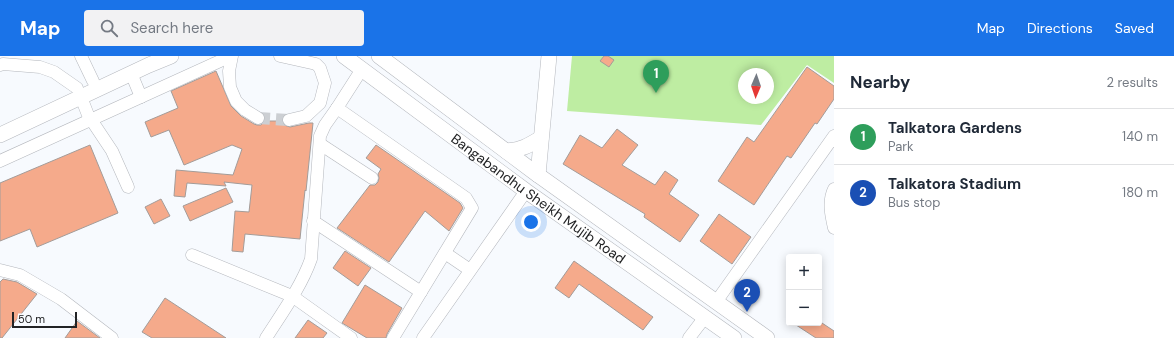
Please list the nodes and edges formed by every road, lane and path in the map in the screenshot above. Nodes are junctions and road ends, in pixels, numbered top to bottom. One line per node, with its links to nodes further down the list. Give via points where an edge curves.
1 (81, 56): 12 (street)
2 (146, 56): 12 (main road)
3 (171, 56): 11 (main road)
4 (232, 56): 14 (street); 16 (street, via 230,87 236,101 244,110)
5 (280, 56): 18 (street, via 316,64 325,83 320,103 306,116)
6 (344, 56): 10 (main road, Bangabandhu Sheikh Mujib Road)
7 (379, 56): 24 (main road, Bangabandhu Sheikh Mujib Road)
8 (550, 56): 22 (main road)
9 (0, 65): 13 (street, via 40,68 54,72)
10 (362, 69): 15 (street); 30 (main road, Bangabandhu Sheikh Mujib Road)
11 (131, 73): 13 (main road); 14 (street)
12 (93, 81): 13 (main road)
13 (79, 93): 17 (street); 19 (main road); 20 (main road)
14 (141, 97): 17 (street)
15 (337, 108): 23 (street, via 325,125 320,136); 33 (street, via 466,198 472,208)
16 (258, 118)
17 (92, 120): 25 (street); 28 (street, via 112,151)
18 (289, 120)
19 (0, 124)
20 (0, 135)
21 (834, 136): 39 (street)
22 (541, 138): 24 (main road, via 523,148); 26 (main road)
23 (320, 144): 27 (street); 31 (street)
24 (506, 151): 26 (main road, Bangabandhu Sheikh Mujib Road)
25 (0, 161)
26 (538, 175): 39 (main road, Bangabandhu Sheikh Mujib Road)
27 (372, 178)
28 (128, 187)
29 (834, 189): 32 (street, via 830,211)
30 (526, 191): 36 (street); 40 (main road, Bangabandhu Sheikh Mujib Road)
31 (313, 221): 37 (street); 38 (street, via 310,259)
32 (834, 228)
33 (445, 253): 36 (street); 37 (street)
34 (192, 255): 38 (street)
35 (0, 270): 41 (street, via 20,275 61,299)
36 (470, 270): 45 (street)
37 (421, 292): 44 (street)
38 (292, 296): 42 (street); 43 (street)
39 (716, 302): 48 (main road, Bangabandhu Sheikh Mujib Road)
40 (704, 317): 46 (street); 47 (main road, Bangabandhu Sheikh Mujib Road)
41 (112, 338)
42 (266, 338)
43 (351, 338)
44 (392, 338)
45 (422, 338)
46 (690, 338)
47 (734, 338)
48 (767, 338)

